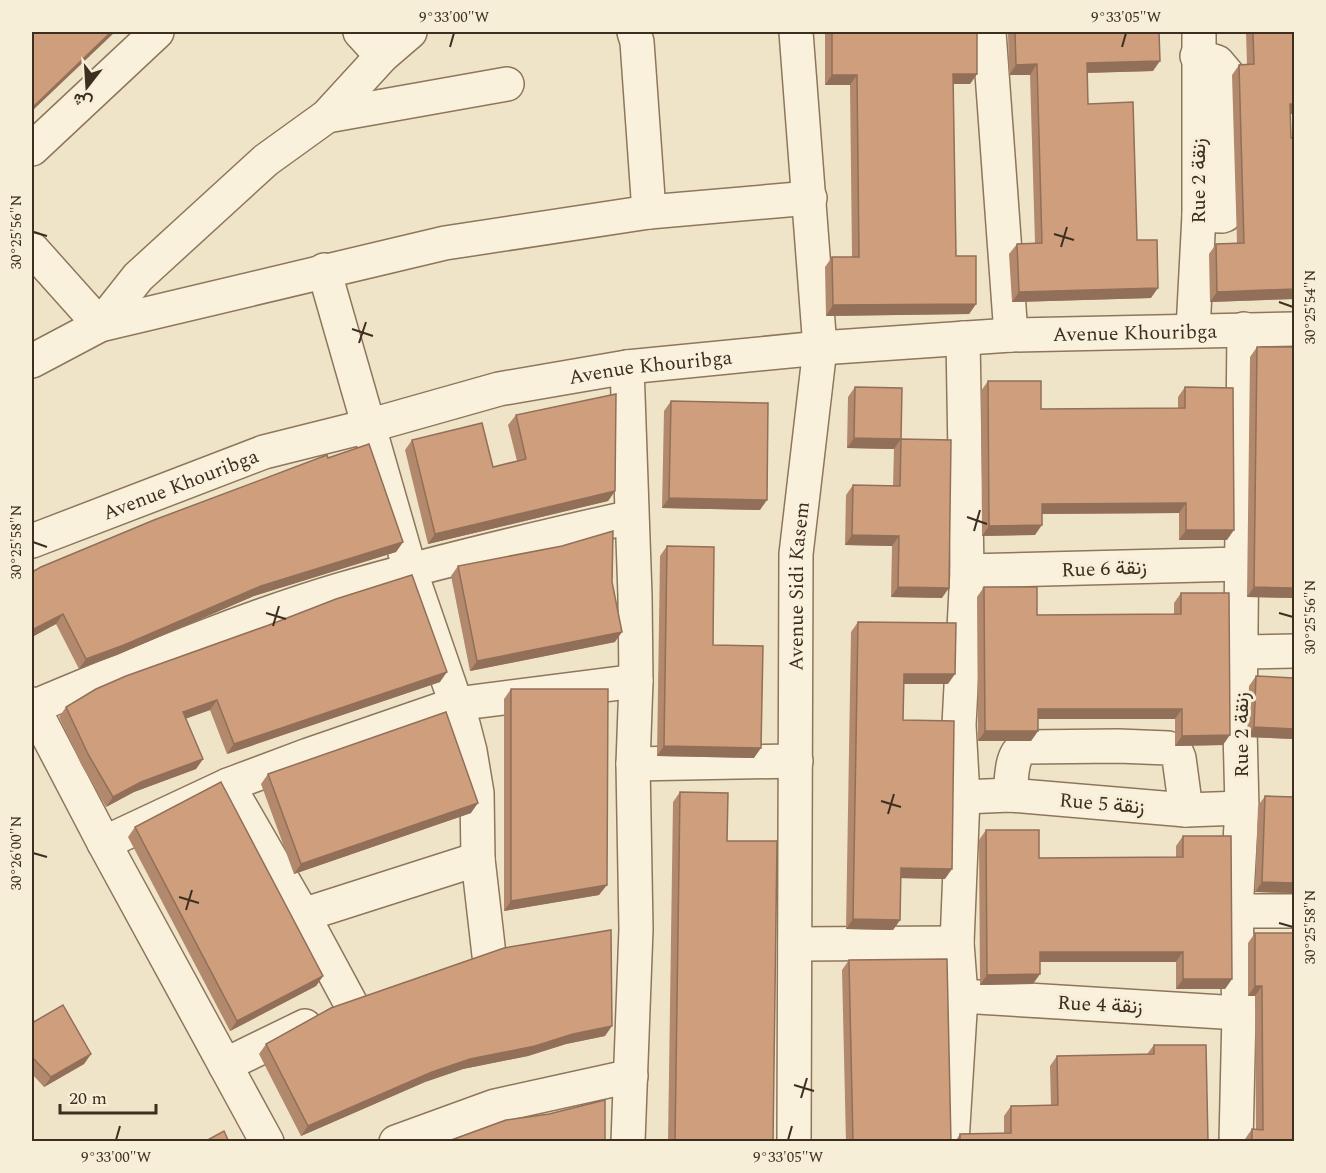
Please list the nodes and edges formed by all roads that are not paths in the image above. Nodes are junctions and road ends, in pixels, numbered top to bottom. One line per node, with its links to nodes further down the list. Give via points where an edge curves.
1 (157, 32): 11 (street)
2 (360, 32): 8 (street)
3 (410, 32): 8 (street)
4 (634, 32): 13 (street)
5 (796, 32): 12 (street, Avenue Sidi Kasem)
6 (989, 32): 20 (street)
7 (1198, 44): 19 (street, Rue 2 زنقة, via 1199,215)
8 (382, 56): 10 (street)
9 (507, 84): 10 (street)
10 (327, 116): 16 (street, via 266,160 138,277)
11 (32, 149)
12 (810, 198): 13 (street); 22 (street, Avenue Sidi Kasem)
13 (649, 212): 15 (street, via 445,243)
14 (32, 249): 16 (street)
15 (324, 270): 16 (street); 25 (street)
16 (100, 325): 23 (street)
17 (1244, 329): 18 (street, Avenue Khouribga); 19 (street, Avenue Khouribga); 28 (street, Rue 2 زنقة)
18 (1294, 329)
19 (1193, 330): 20 (street, Avenue Khouribga)
20 (1011, 335): 21 (street, Avenue Khouribga)
21 (963, 338): 22 (street, Avenue Khouribga); 30 (street)
22 (820, 348): 24 (street, Avenue Khouribga); 36 (street, Avenue Sidi Kasem, via 796,554)
23 (32, 361)
24 (627, 367): 25 (street, Avenue Khouribga, via 499,389); 26 (street)
25 (368, 426): 27 (street, Avenue Khouribga, via 264,452); 29 (street)
26 (631, 517): 29 (street); 33 (street)
27 (32, 541)
28 (1241, 564): 30 (street, Rue 6 زنقة); 32 (street, Rue 2 زنقة)
29 (410, 570): 34 (street); 35 (street, via 215,632)
30 (967, 572): 40 (street, via 959,725)
31 (1294, 651): 32 (street)
32 (1242, 652): 41 (street, Rue 2 زنقة)
33 (636, 681): 34 (street); 37 (street)
34 (456, 704): 38 (street); 44 (street, via 477,793)
35 (32, 705): 43 (street)
36 (795, 761): 37 (street); 51 (street, Avenue Sidi Kasem)
37 (633, 764): 48 (street)
38 (228, 785): 43 (street); 47 (street)
39 (1010, 795): 40 (street, Rue 5 زنقة); 42 (street, Rue 5 زنقة); 42 (street, via 1016,757 1025,747 1168,748 1176,751 1179,758)
40 (963, 797): 50 (street)
41 (1242, 808): 42 (street, Rue 5 زنقة); 45 (street, Rue 2 زنقة)
42 (1186, 810)
43 (104, 843): 57 (street)
44 (478, 859): 47 (street); 53 (street)
45 (1236, 911): 46 (street); 56 (street, Rue 2 زنقة)
46 (1294, 911)
47 (303, 915): 57 (street, via 362,1000)
48 (636, 929): 49 (street); 58 (street)
49 (602, 935)
50 (957, 943): 51 (street); 55 (street)
51 (795, 944): 62 (street, Avenue Sidi Kasem)
52 (523, 949): 53 (street)
53 (489, 955): 54 (street)
54 (458, 965)
55 (961, 996): 56 (street, Rue 4 زنقة); 63 (street)
56 (1239, 1012): 64 (street, Rue 2 زنقة)
57 (225, 1065): 59 (street)
58 (630, 1076): 60 (street, via 495,1106); 61 (street)
59 (267, 1142)
60 (396, 1142)
61 (628, 1142)
62 (794, 1142)
63 (952, 1142)
64 (1236, 1142)

